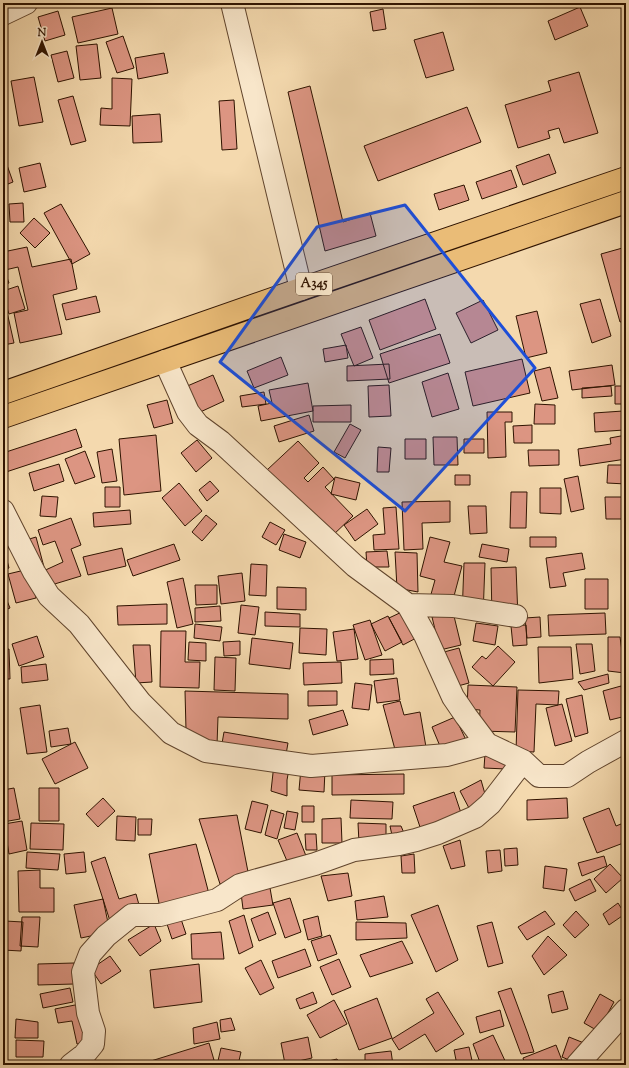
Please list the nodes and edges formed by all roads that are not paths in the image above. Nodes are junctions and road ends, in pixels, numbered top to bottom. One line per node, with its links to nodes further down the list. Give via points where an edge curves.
1 (26, 3): 3 (street)
2 (232, 3): 6 (street)
3 (3, 14)
4 (626, 178): 6 (highway, A345)
5 (626, 202): 7 (highway, A345)
6 (301, 289): 8 (highway, A345)
7 (165, 361): 9 (highway, A345); 11 (street, via 188,412 198,425 221,442 355,566)
8 (3, 393)
9 (3, 417)
10 (3, 511): 14 (street, via 34,572 50,596 79,624 140,702 171,733 206,751 311,766 447,756)
11 (408, 605): 12 (street, via 453,606); 14 (street, via 425,635 453,697)
12 (516, 616)
13 (626, 741): 15 (street, via 567,776 539,776)
14 (487, 744): 15 (street)
15 (523, 761): 17 (street, via 490,804 475,817 438,833 399,844 354,850 240,885 217,900 160,915 132,915 106,936 90,954 83,972 88,1012 94,1031 93,1044 84,1056)
16 (626, 1010): 18 (street)
17 (71, 1065)
18 (577, 1065)

